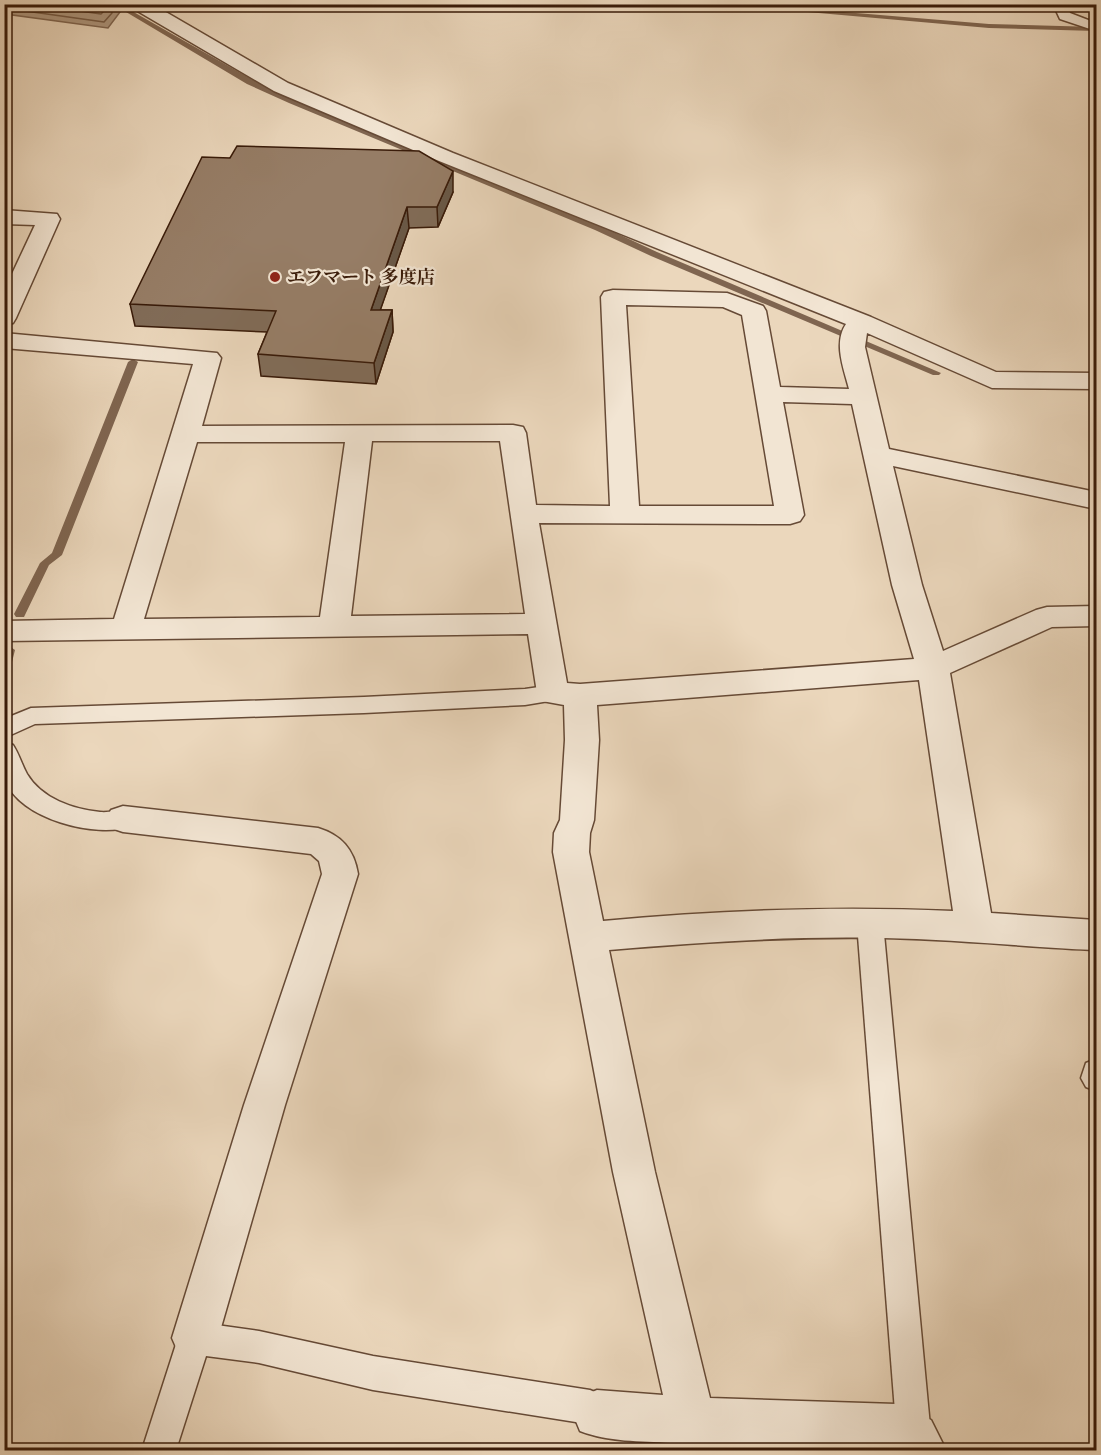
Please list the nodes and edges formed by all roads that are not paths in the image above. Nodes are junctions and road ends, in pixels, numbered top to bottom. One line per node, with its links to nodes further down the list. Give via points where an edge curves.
1 (1059, 4): 3 (lane, via 1065,16)
2 (140, 5): 6 (street, via 280,87)
3 (1096, 27)
4 (4, 217): 5 (street, via 49,219)
5 (4, 318)
6 (856, 333): 8 (street, via 992,380); 10 (street)
7 (4, 340): 12 (street, via 208,358)
8 (1096, 381)
9 (768, 394): 10 (street); 16 (street, via 790,515); 16 (street, via 754,311 727,300 613,297)
10 (863, 397): 13 (street)
11 (360, 433): 12 (street); 15 (street, via 513,433); 19 (street)
12 (186, 434): 20 (street)
13 (876, 454): 14 (street); 22 (street, via 907,585)
14 (1096, 500)
15 (524, 514): 16 (street); 18 (street)
16 (624, 514)
17 (1096, 616): 22 (street, via 1047,616)
18 (541, 624): 19 (street); 23 (street)
19 (334, 627): 20 (street)
20 (126, 629): 21 (street)
21 (4, 631)
22 (933, 668): 23 (street); 28 (street)
23 (567, 694): 24 (lane, via 31,716); 30 (street, via 582,740 571,852)
24 (4, 730)
25 (4, 751): 26 (lane, via 16,778 35,800 48,808 95,821)
26 (123, 819): 33 (street, via 318,841 338,858 340,874 279,1059)
27 (870, 923): 28 (street); 30 (street, via 756,924); 36 (lane)
28 (974, 925): 29 (street)
29 (1096, 935)
30 (588, 936): 35 (street, via 634,1172)
31 (1096, 1072): 32 (lane)
32 (1096, 1078)
33 (195, 1338): 34 (lane, via 259,1347 373,1373 590,1407); 37 (lane)
34 (597, 1414): 35 (street)
35 (692, 1421): 36 (street, via 896,1428)
36 (918, 1444)
37 (159, 1450)

